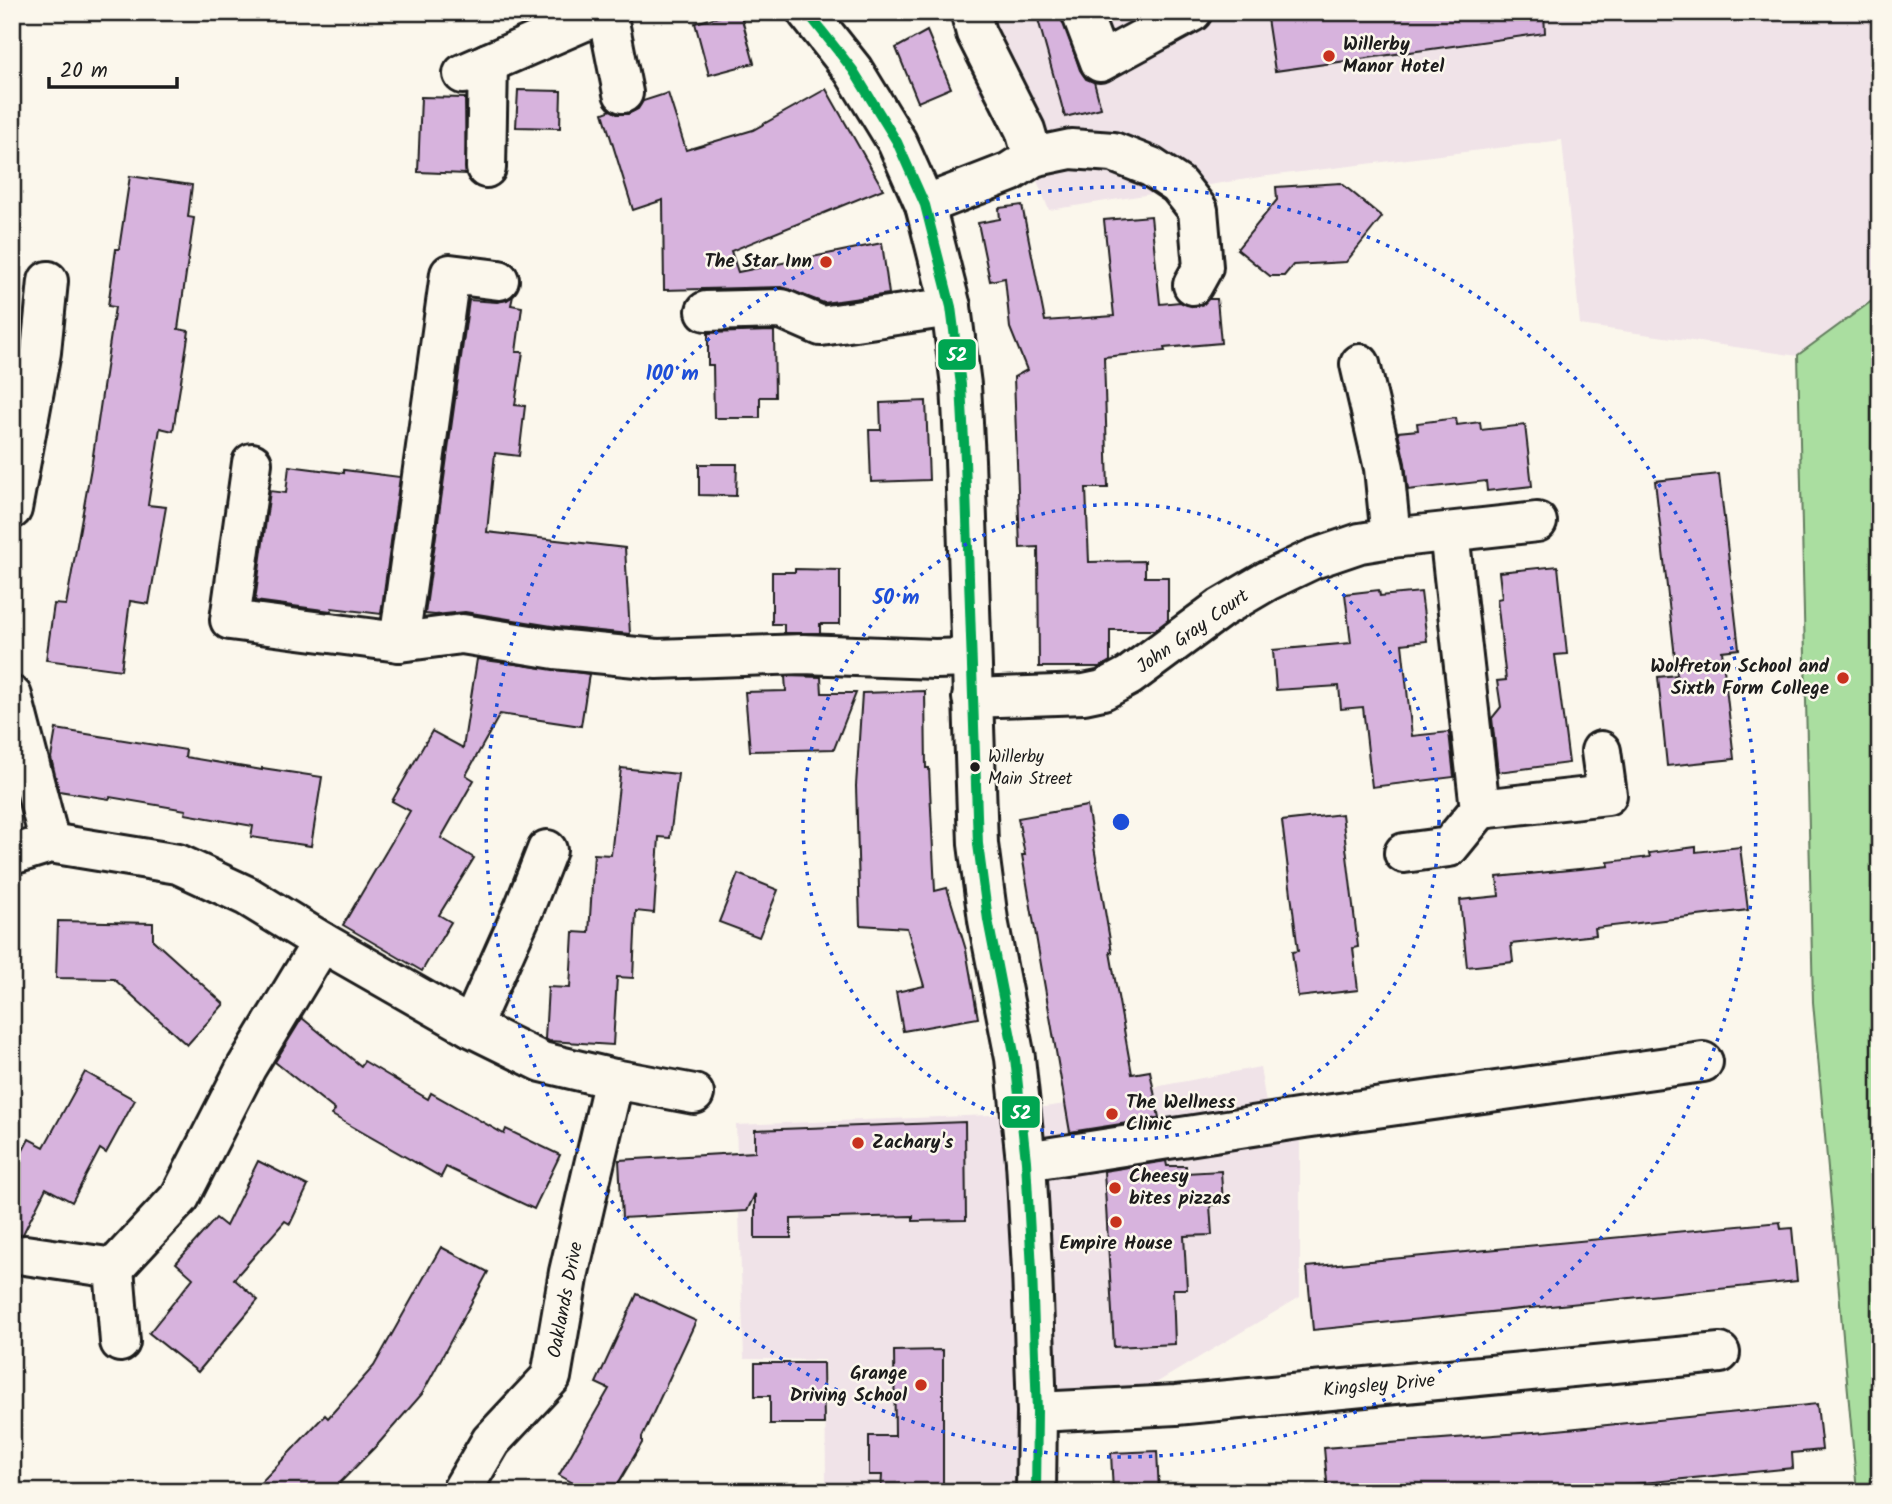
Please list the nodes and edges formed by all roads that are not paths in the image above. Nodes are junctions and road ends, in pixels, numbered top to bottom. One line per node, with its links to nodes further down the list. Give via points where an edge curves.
1 (606, 12): 6 (street); 8 (street, via 476,69)
2 (807, 12): 9 (street, via 853,70 897,142)
3 (974, 12): 7 (street, via 976,33 1025,131)
4 (1081, 12): 5 (street, via 1100,62)
5 (1192, 12)
6 (623, 93)
7 (1033, 157): 9 (street, via 1010,172); 12 (street, via 1071,149 1113,152 1151,167 1178,185 1198,210 1203,267)
8 (486, 168)
9 (925, 205): 13 (street)
10 (499, 280): 22 (street, via 450,274)
11 (48, 281): 15 (street)
12 (1193, 285)
13 (951, 307): 14 (street, via 821,326 782,309); 23 (street, via 961,385)
14 (706, 311)
15 (27, 348): 18 (street)
16 (1360, 364): 21 (street, via 1384,468)
17 (252, 463): 22 (street, via 230,620)
18 (12, 509)
19 (1537, 522): 20 (street, John Gray Court)
20 (1449, 532): 21 (street, John Gray Court); 27 (street)
21 (1391, 538): 25 (street, John Gray Court, via 1313,559 1267,581 1103,691)
22 (399, 642): 23 (street, via 462,634 657,659 803,654)
23 (971, 658): 25 (street)
24 (12, 696): 28 (street)
25 (972, 698): 37 (street, via 978,844 1015,1058)
26 (1601, 751): 27 (street, via 1607,795)
27 (1480, 809): 30 (street, via 1449,848)
28 (50, 842): 31 (street); 32 (street, via 178,864 247,895)
29 (547, 850): 33 (street)
30 (1404, 853)
31 (12, 855)
32 (322, 942): 33 (street); 39 (street, via 246,1068 180,1197)
33 (471, 1027): 35 (street, via 542,1062)
34 (1703, 1062): 37 (street)
35 (614, 1079): 36 (street); 43 (street, Oaklands Drive, via 569,1272 551,1377 491,1441)
36 (694, 1094)
37 (1026, 1161): 42 (street)
38 (25, 1255): 39 (street)
39 (114, 1268): 40 (street)
40 (120, 1342)
41 (1720, 1353): 42 (street, Kingsley Drive, via 1176,1405)
42 (1037, 1412): 44 (street)
43 (461, 1492)
44 (1036, 1492)

